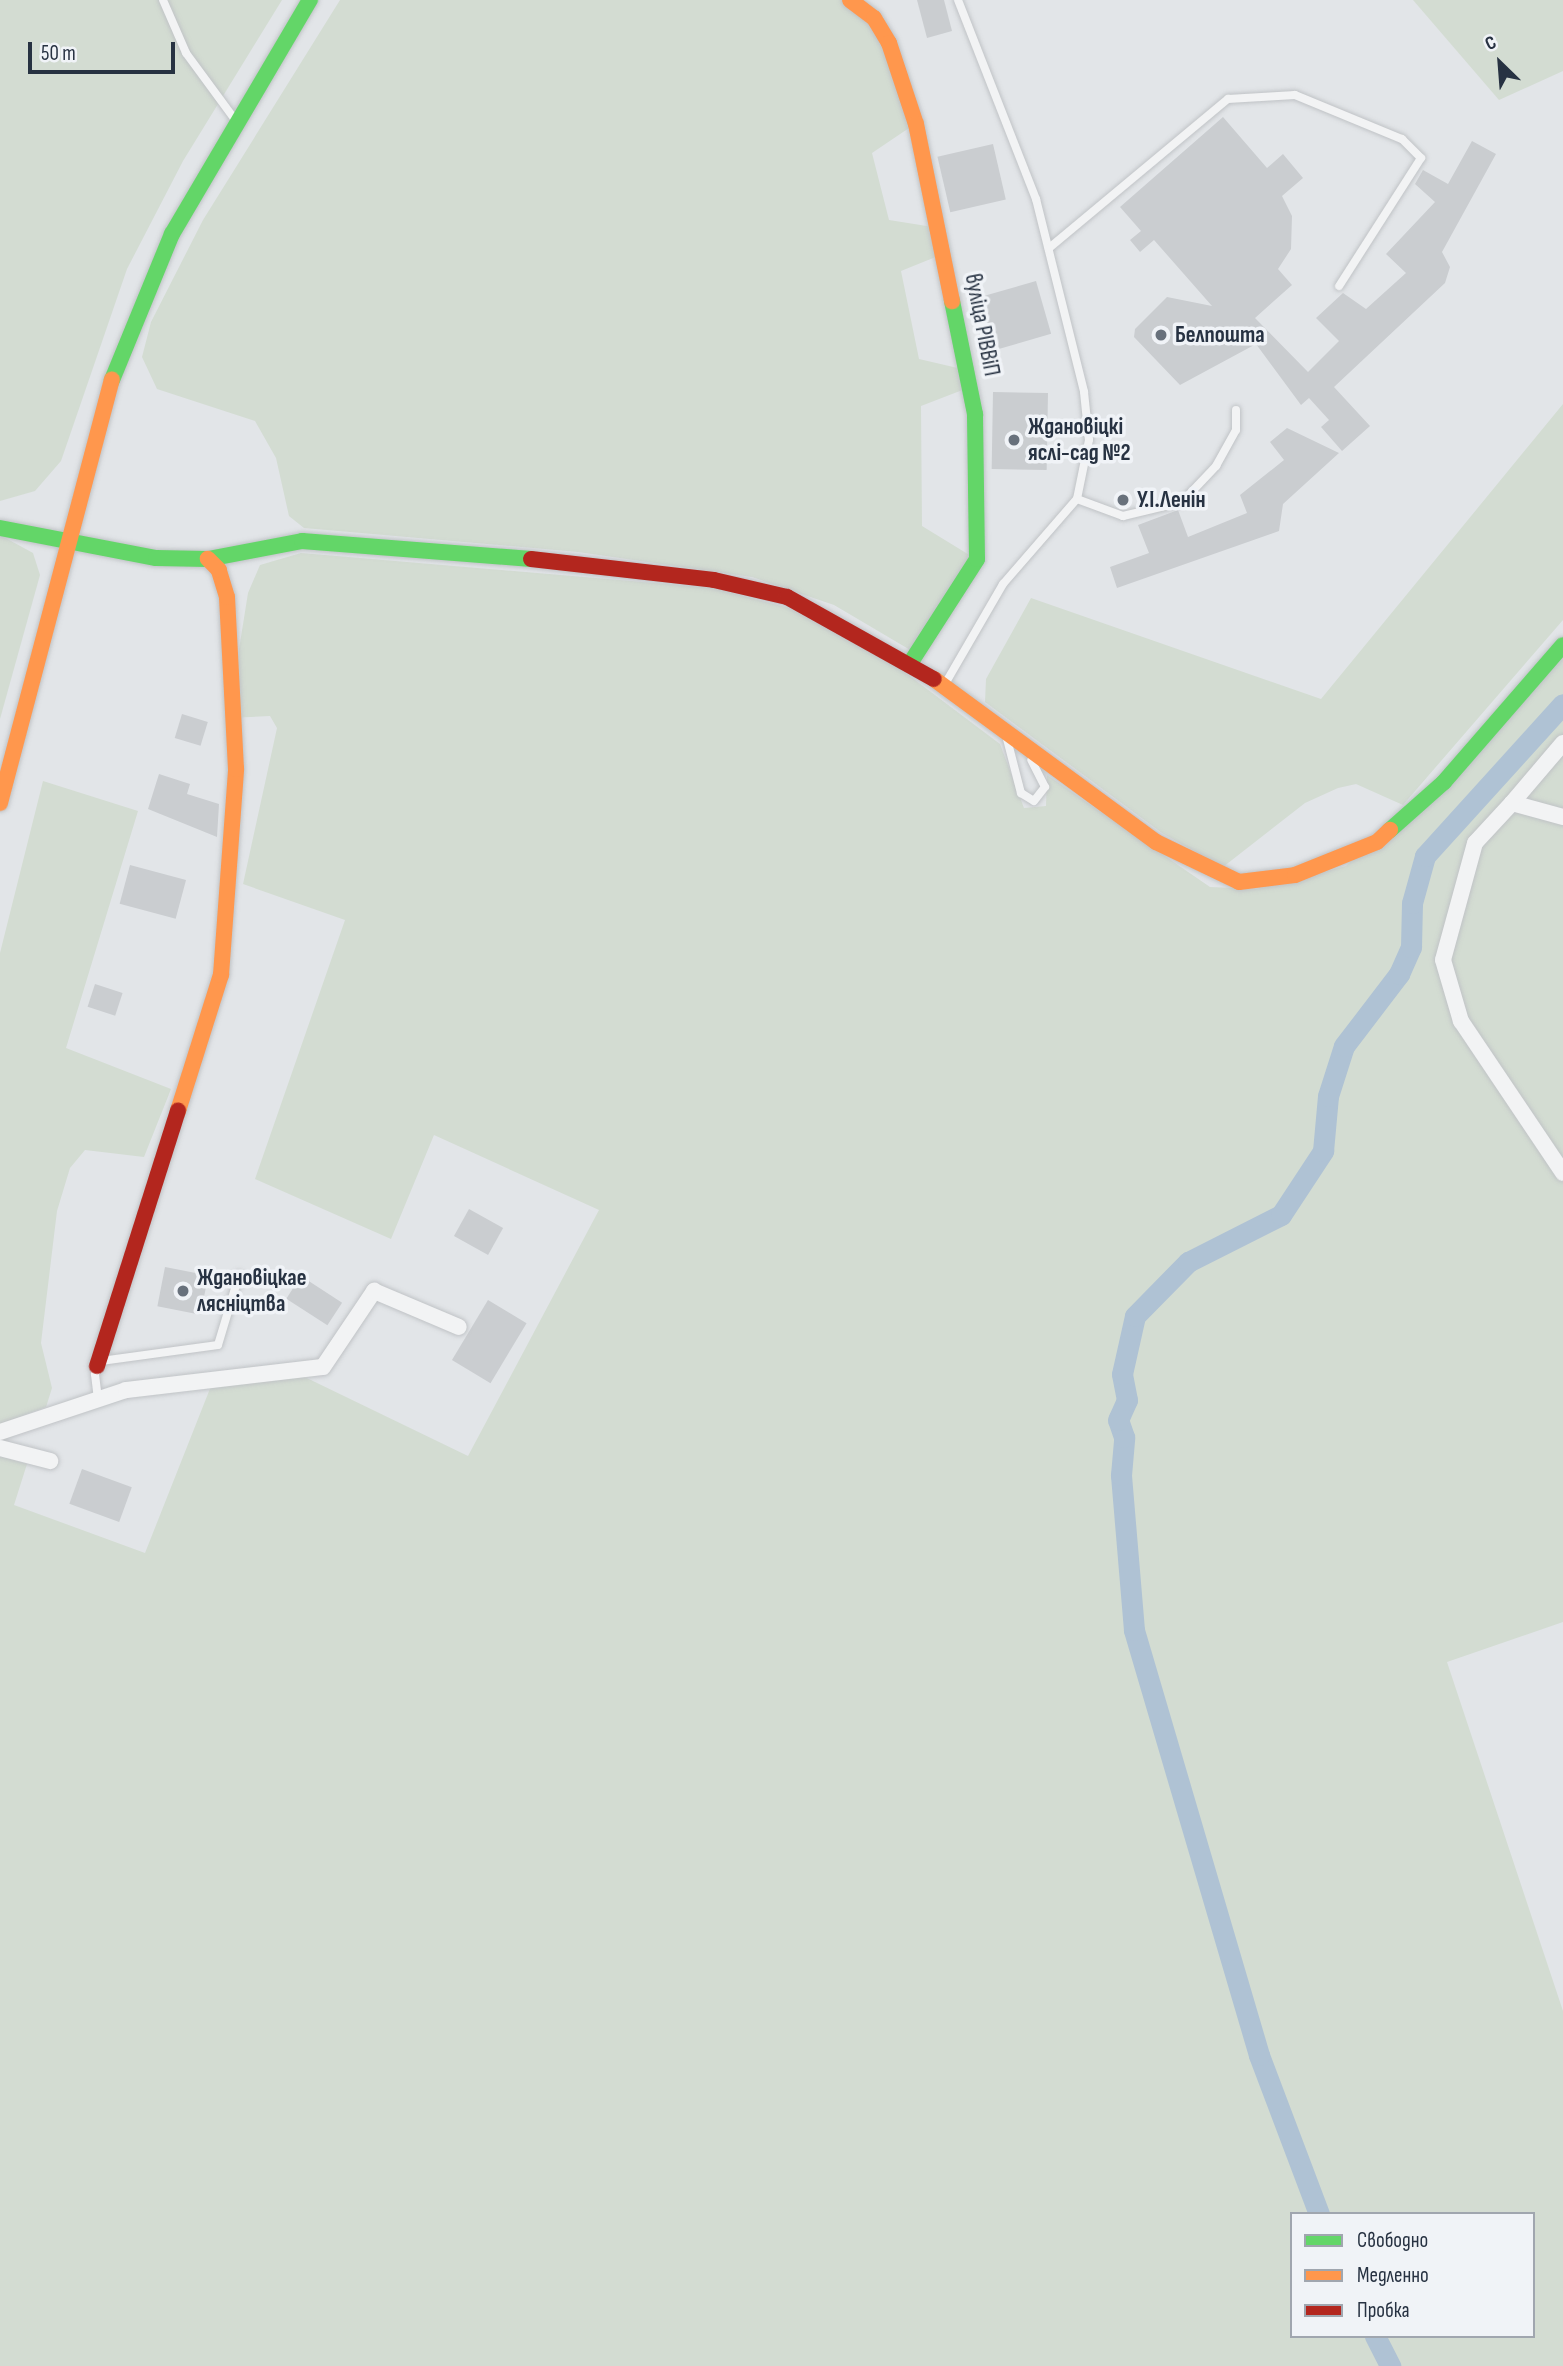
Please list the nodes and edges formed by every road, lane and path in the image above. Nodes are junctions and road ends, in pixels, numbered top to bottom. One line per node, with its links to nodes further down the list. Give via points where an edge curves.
1 (163, 0): 5 (lane, via 186,53)
2 (310, 0): 5 (street)
3 (850, 0): 14 (street, вуліца РІВВіП, via 874,18 889,43 916,124 975,414 977,559)
4 (958, 0): 6 (lane, via 1037,199)
5 (236, 121): 11 (street, via 149,279 119,354)
6 (1049, 248): 7 (lane, via 1228,99 1295,95 1402,139 1421,158); 9 (lane, via 1088,413)
7 (1339, 286)
8 (1236, 410): 9 (lane, via 1236,430 1216,466 1182,502 1123,516)
9 (1077, 499): 15 (lane, via 1003,583)
10 (0, 528): 11 (street)
11 (67, 539): 12 (street, via 156,558); 19 (street)
12 (208, 559): 14 (street, via 302,541 714,580 787,597); 25 (street, via 224,582 232,653 236,769 225,948 201,1052)
13 (1563, 645): 18 (street, via 1444,782 1377,842 1283,877 1239,882 1217,875 1156,842)
14 (911, 662): 15 (street)
15 (944, 687): 16 (street)
16 (1006, 733): 18 (street); 18 (lane, via 1021,793 1034,802 1045,787)
17 (1563, 743): 20 (street)
18 (1023, 746)
19 (0, 803)
20 (1512, 803): 21 (street); 22 (street, via 1475,843 1443,960 1461,1021)
21 (1563, 817)
22 (1563, 1173)
23 (239, 1275): 25 (lane, via 218,1345 107,1359)
24 (459, 1327): 26 (street, via 374,1292 323,1367 200,1377)
25 (97, 1366): 26 (lane)
26 (98, 1399): 27 (street)
27 (0, 1432)
28 (0, 1448): 29 (street)
29 (50, 1461)

